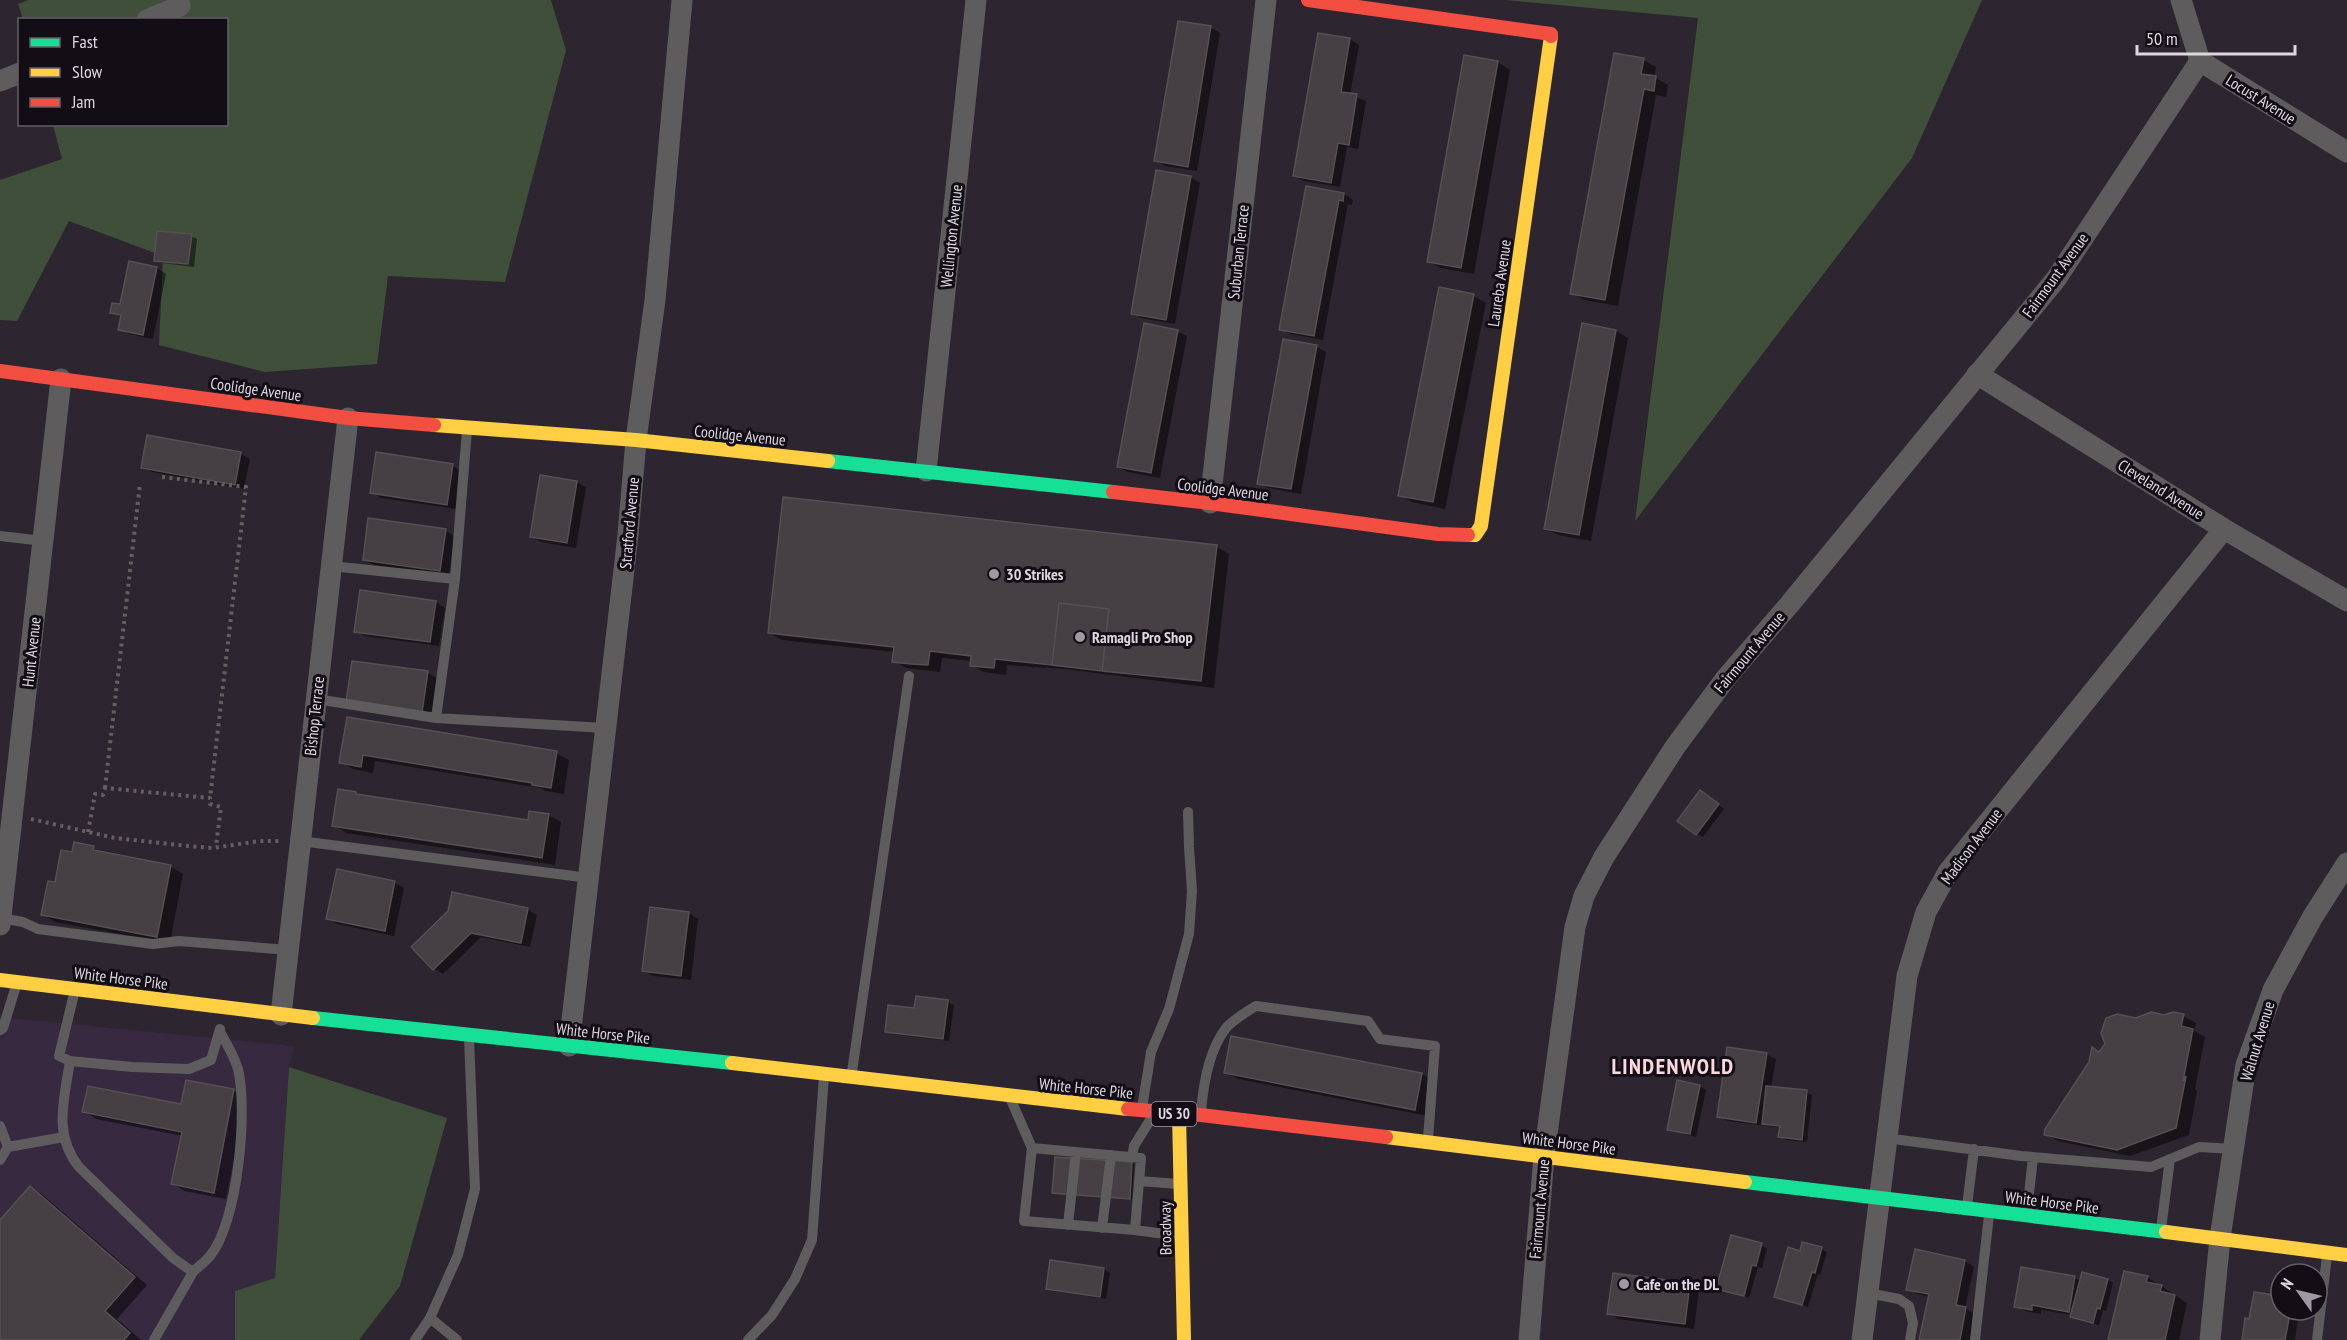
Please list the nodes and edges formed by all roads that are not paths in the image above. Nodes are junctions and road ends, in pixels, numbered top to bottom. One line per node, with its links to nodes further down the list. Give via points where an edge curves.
1 (682, 0): 17 (street, Stratford Avenue, via 655,300)
2 (976, 0): 18 (street, Wellington Avenue)
3 (1266, 0): 19 (street, Suburban Terrace)
4 (1308, 0): 21 (main road, Laureba Avenue, via 1551,34 1481,526)
5 (2181, 0): 8 (street)
6 (184, 2): 7 (street)
7 (151, 18)
8 (2200, 61): 11 (street, Locust Avenue); 13 (street, Fairmount Avenue, via 2056,279)
9 (18, 74): 10 (street)
10 (0, 81)
11 (2347, 152)
12 (0, 371): 14 (main road, Coolidge Avenue)
13 (1977, 374): 20 (street, Cleveland Avenue); 63 (street, Fairmount Avenue, via 1726,678 1675,747 1604,857 1584,896 1575,927)
14 (61, 379): 15 (main road, Coolidge Avenue); 23 (street, Hunt Avenue)
15 (348, 418): 16 (main road, Coolidge Avenue); 24 (street, Bishop Terrace)
16 (467, 428): 17 (main road, Coolidge Avenue); 25 (lane)
17 (636, 440): 18 (main road, Coolidge Avenue); 30 (street, Stratford Avenue)
18 (926, 471): 19 (main road, Coolidge Avenue)
19 (1210, 503): 21 (main road, Coolidge Avenue, via 1438,534)
20 (2224, 529): 26 (street, Cleveland Avenue); 55 (street, Madison Avenue, via 1948,872 1926,912 1907,976)
21 (1475, 535)
22 (0, 536): 23 (lane)
23 (43, 541): 35 (street, Hunt Avenue)
24 (331, 566): 25 (lane); 28 (street, Bishop Terrace)
25 (455, 579): 29 (lane)
26 (2347, 601)
27 (909, 676): 48 (lane)
28 (316, 699): 29 (lane); 32 (street, Bishop Terrace)
29 (436, 718): 30 (lane)
30 (605, 728): 34 (street, Stratford Avenue)
31 (1188, 812): 50 (lane, via 1192,891 1189,934 1169,1010 1151,1052)
32 (300, 841): 34 (lane); 37 (street, Bishop Terrace)
33 (2347, 863): 60 (street, Walnut Avenue, via 2273,990 2246,1065)
34 (589, 878): 46 (street, Stratford Avenue)
35 (1, 918): 36 (street, Hunt Avenue); 37 (lane, via 54,932 153,944 179,941)
36 (0, 925)
37 (288, 950): 42 (street, Bishop Terrace)
38 (0, 980): 39 (main road, White Horse Pike / US 30)
39 (17, 982): 40 (main road, White Horse Pike / US 30); 43 (lane)
40 (75, 989): 41 (main road, White Horse Pike / US 30); 47 (lane, via 58,1056)
41 (222, 1008): 42 (main road, White Horse Pike / US 30); 44 (lane)
42 (281, 1015): 45 (main road, White Horse Pike / US 30)
43 (0, 1030)
44 (220, 1032): 47 (lane, via 211,1060 189,1068); 82 (lane, via 238,1072 241,1099 237,1182 227,1221 211,1256)
45 (469, 1035): 46 (main road, White Horse Pike / US 30); 84 (lane, via 475,1189 458,1255)
46 (569, 1046): 48 (main road, White Horse Pike / US 30)
47 (70, 1061): 54 (lane, via 62,1112)
48 (851, 1077): 49 (main road, White Horse Pike / US 30); 88 (lane, via 824,1075 812,1240 795,1279 772,1314)
49 (1010, 1096): 50 (main road, White Horse Pike / US 30); 58 (lane)
50 (1148, 1112): 51 (main road, White Horse Pike / US 30); 64 (lane)
51 (1179, 1115): 52 (main road, White Horse Pike / US 30); 69 (main road, Broadway)
52 (1201, 1116): 56 (main road, White Horse Pike / US 30); 56 (lane, via 1210,1061 1218,1041 1227,1027 1256,1006 1368,1021 1380,1040 1435,1046)
53 (0, 1126): 57 (lane)
54 (64, 1137): 57 (lane); 82 (lane, via 68,1153 80,1167 173,1258)
55 (1887, 1138): 59 (lane); 70 (street, Madison Avenue)
56 (1427, 1142): 63 (main road, White Horse Pike / US 30)
57 (8, 1147): 67 (lane)
58 (1032, 1148): 61 (lane); 74 (lane, via 1024,1221)
59 (1974, 1149): 65 (lane); 71 (lane)
60 (2233, 1149): 66 (lane, via 2199,1147); 79 (street, Walnut Avenue)
61 (1076, 1152): 62 (lane); 74 (lane)
62 (1111, 1155): 64 (lane); 75 (lane)
63 (1544, 1156): 70 (main road, White Horse Pike / US 30); 90 (street, Fairmount Avenue)
64 (1132, 1157): 68 (lane, via 1141,1158)
65 (2033, 1157): 66 (lane, via 2151,1167); 73 (lane)
66 (2170, 1159): 77 (lane)
67 (0, 1160)
68 (1139, 1181): 69 (lane); 76 (lane)
69 (1181, 1184): 78 (main road, Broadway)
70 (1880, 1199): 71 (main road, White Horse Pike / US 30); 83 (street, Madison Avenue)
71 (1967, 1209): 72 (main road, White Horse Pike / US 30)
72 (1990, 1211): 73 (main road, White Horse Pike / US 30); 93 (lane)
73 (2027, 1216): 77 (main road, White Horse Pike / US 30)
74 (1068, 1225): 75 (lane)
75 (1102, 1228): 76 (lane)
76 (1135, 1230): 78 (lane)
77 (2161, 1232): 79 (main road, White Horse Pike / US 30)
78 (1182, 1237): 89 (main road, Broadway)
79 (2220, 1238): 80 (main road, White Horse Pike / US 30); 94 (street, Walnut Avenue)
80 (2328, 1253): 81 (main road, White Horse Pike / US 30); 95 (lane)
81 (2347, 1255)
82 (193, 1272): 85 (lane)
83 (1868, 1293): 91 (street, Madison Avenue); 92 (lane, via 1899,1299 1909,1306 1913,1323)
84 (430, 1318): 86 (lane); 87 (lane)
85 (154, 1340)
86 (415, 1340)
87 (457, 1340)
88 (748, 1340)
89 (1184, 1340)
90 (1529, 1340)
91 (1862, 1340)
92 (1910, 1340)
93 (1975, 1340)
94 (2210, 1340)
95 (2317, 1340)

